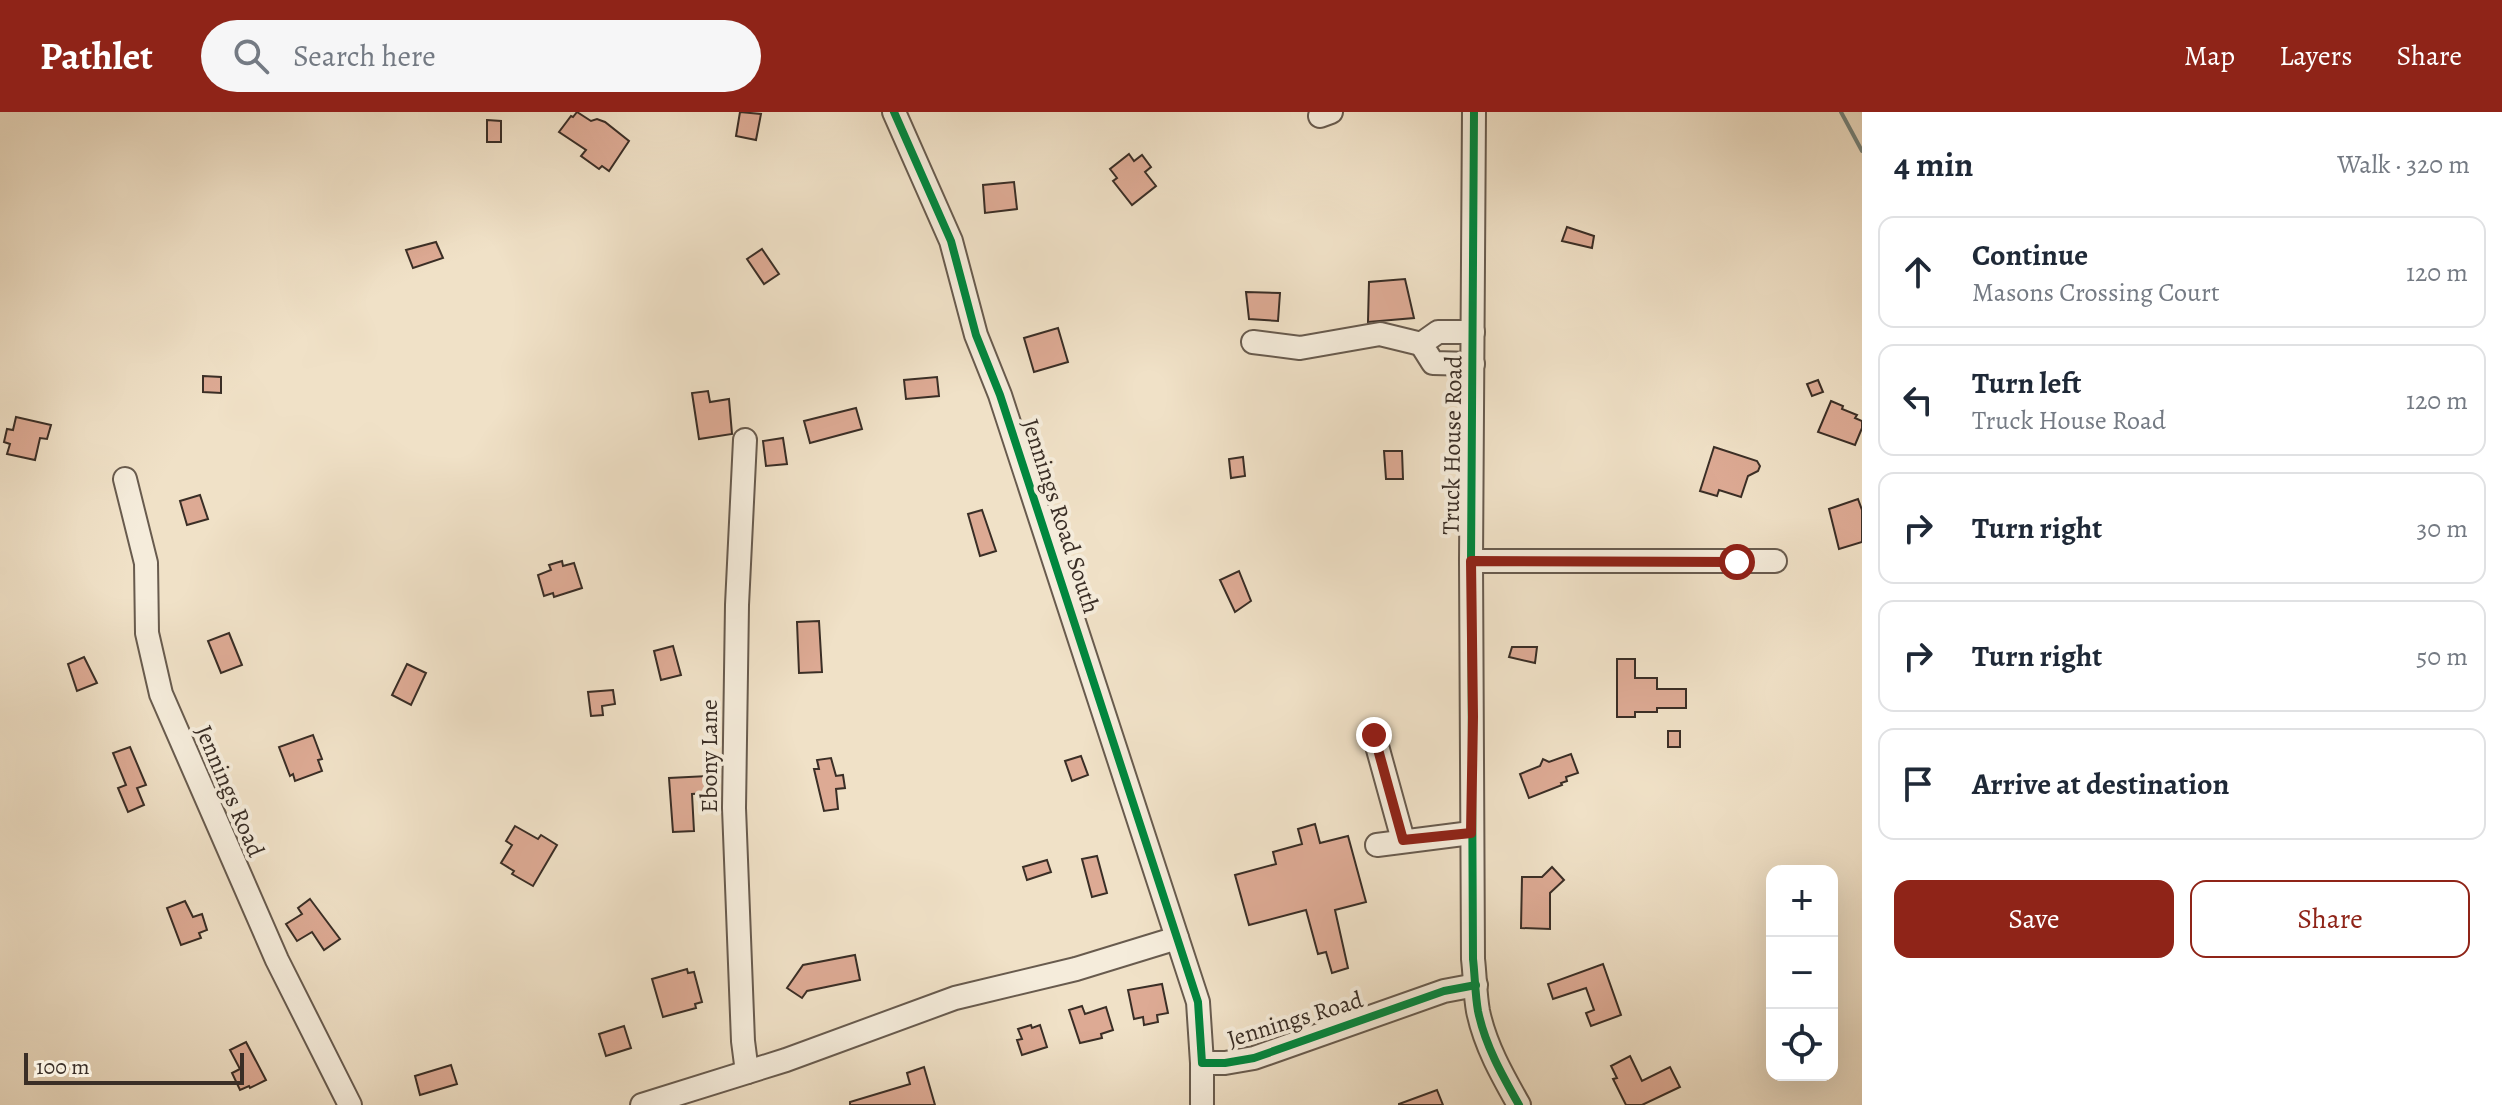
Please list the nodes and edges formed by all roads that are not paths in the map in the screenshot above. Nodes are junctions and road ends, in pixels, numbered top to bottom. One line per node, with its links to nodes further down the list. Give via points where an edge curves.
1 (894, 112): 15 (street, Jennings Road South, via 951,241 976,335)
2 (1474, 112): 3 (street, Truck House Road)
3 (1473, 332): 5 (street, via 1438,332); 6 (street, Truck House Road)
4 (1253, 342): 5 (street, via 1300,348 1380,334)
5 (1421, 344): 6 (street, via 1433,363)
6 (1473, 364): 9 (street, Truck House Road)
7 (745, 440): 18 (street, Ebony Lane, via 734,808)
8 (125, 479): 19 (street, Jennings Road, via 146,563 147,633 161,694 277,960)
9 (1471, 561): 10 (street); 12 (street, Truck House Road)
10 (1775, 561)
11 (1374, 735): 13 (street)
12 (1471, 833): 13 (street); 16 (street, Truck House Road)
13 (1403, 840): 14 (street)
14 (1377, 845)
15 (1177, 938): 17 (street, Jennings Road, via 1198,1002); 18 (street, via 955,998)
16 (1476, 985): 17 (street, Jennings Road, via 1444,991 1254,1058); 22 (street, Truck House Road, via 1485,1034)
17 (1202, 1063): 21 (street)
18 (747, 1072): 20 (street)
19 (350, 1105)
20 (642, 1105)
21 (1202, 1105)
22 (1519, 1105)

